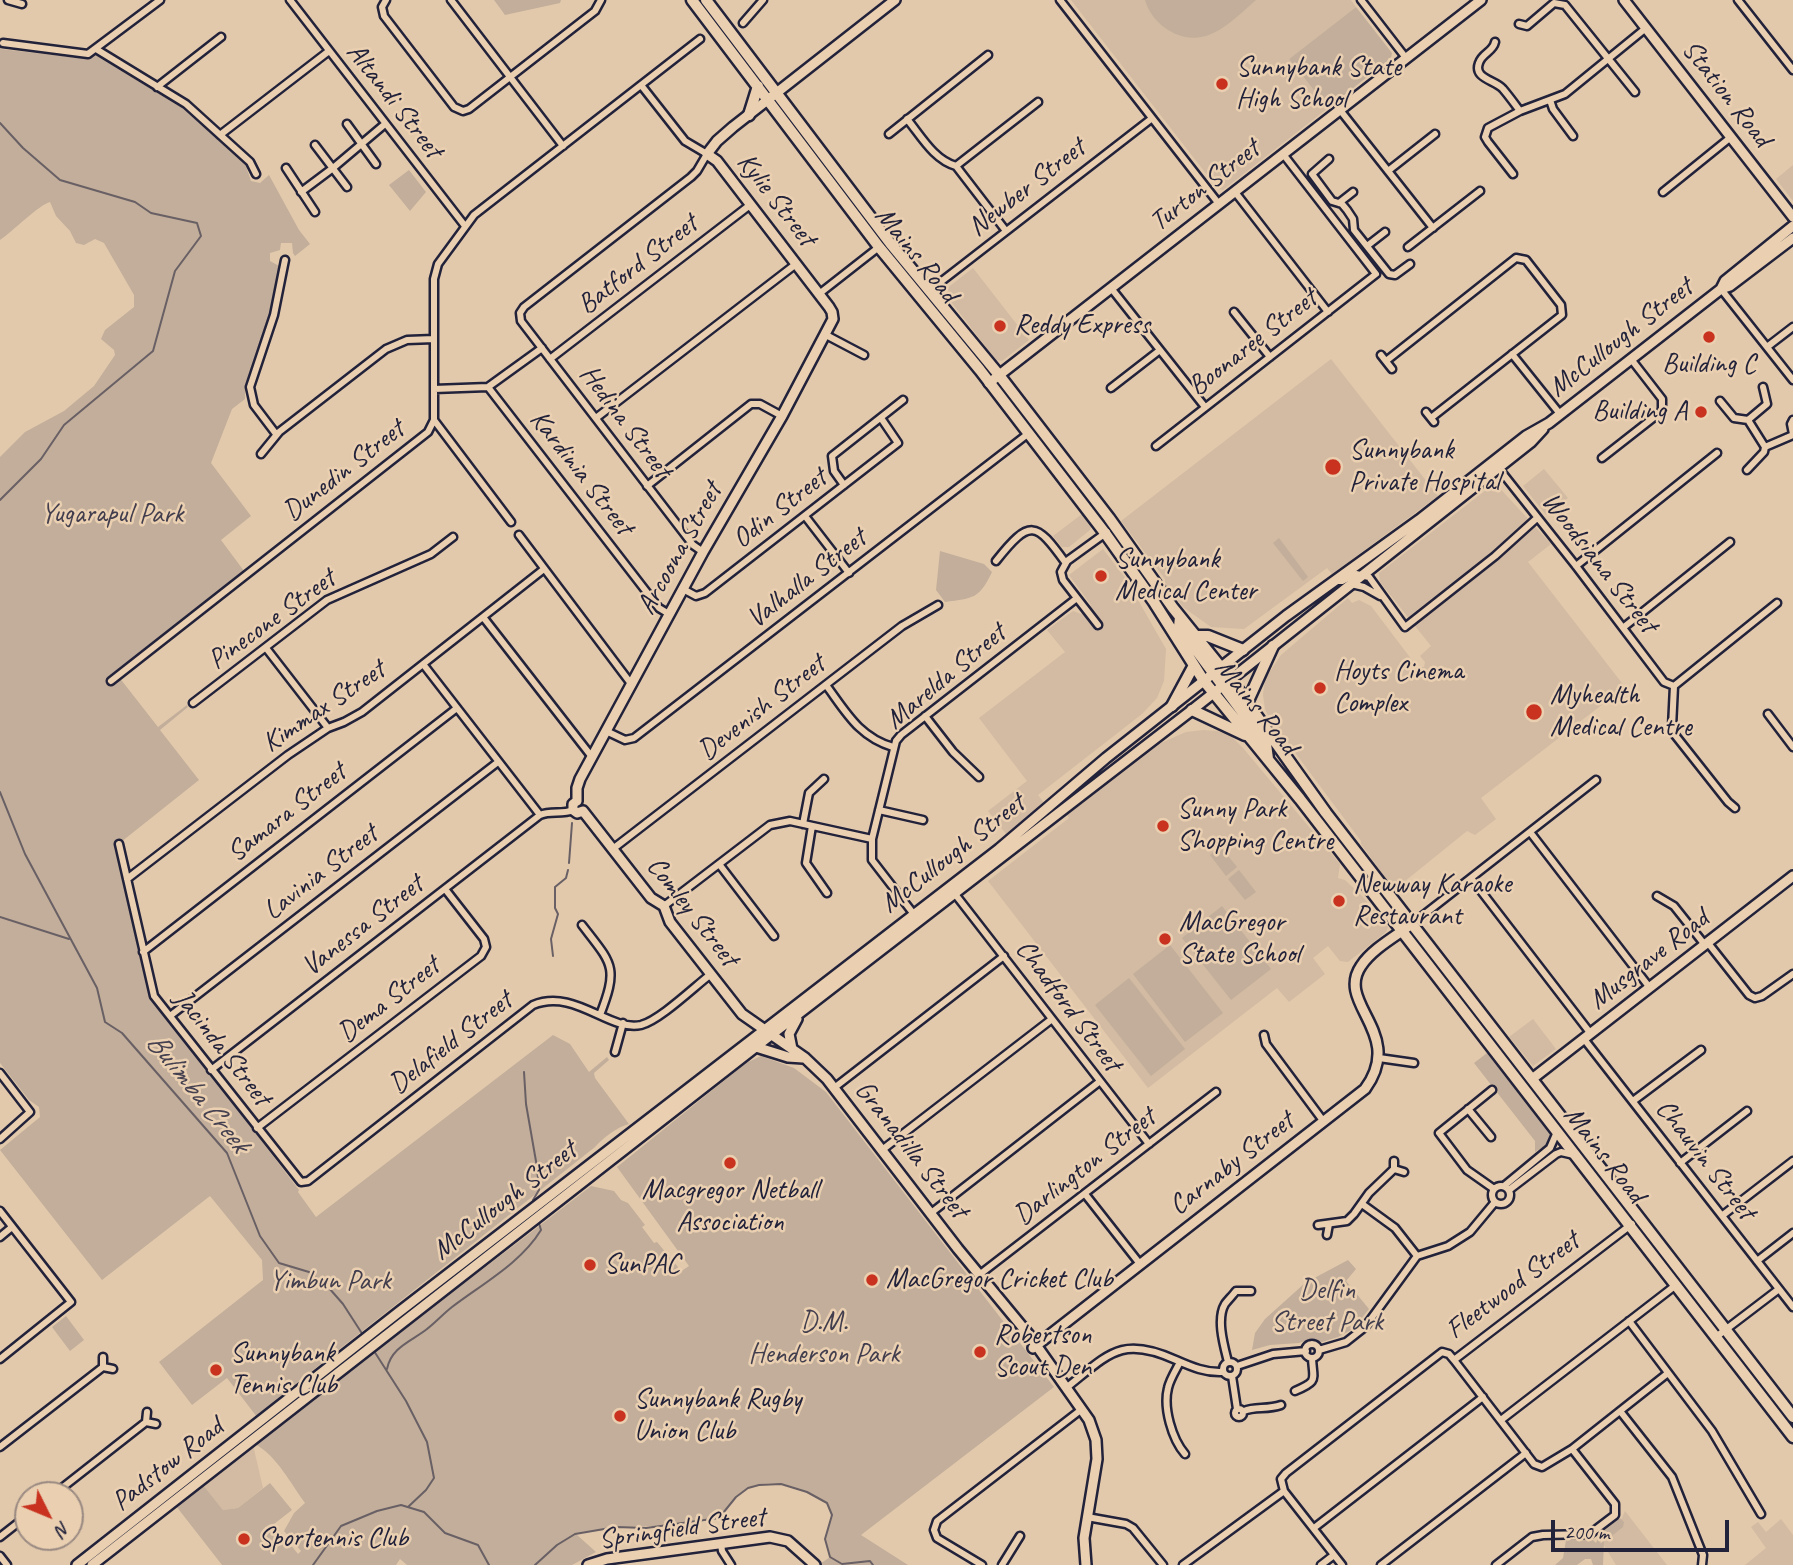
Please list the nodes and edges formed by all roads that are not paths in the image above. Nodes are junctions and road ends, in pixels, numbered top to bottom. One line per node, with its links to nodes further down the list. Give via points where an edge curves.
1 (8, 0): 17 (street)
2 (160, 0): 25 (street)
3 (290, 0): 26 (street, Altandi Street)
4 (386, 0): 31 (street, via 384,16 456,109 467,110)
5 (451, 0): 31 (street)
6 (601, 0): 31 (street, via 595,11)
7 (692, 0): 33 (main road, Mains Road)
8 (706, 0): 35 (main road, Mains Road)
9 (763, 0): 18 (street)
10 (895, 0): 35 (street)
11 (1060, 0): 43 (street)
12 (1361, 0): 28 (street)
13 (1481, 0): 28 (street, Turton Street)
14 (1624, 0): 20 (street, Station Road)
15 (1738, 0): 30 (street)
16 (1557, 1): 19 (street, via 1527,26); 29 (street, via 1571,11)
17 (22, 4)
18 (743, 23)
19 (1519, 24)
20 (1646, 28): 29 (street); 51 (street, Station Road)
21 (221, 37): 34 (street)
22 (700, 39): 32 (street, Dunedin Street)
23 (1495, 42): 41 (street, via 1478,65 1479,72 1502,88)
24 (3, 43): 25 (street, via 82,55)
25 (96, 49): 34 (street)
26 (329, 51): 46 (street, Altandi Street); 49 (street)
27 (988, 55): 44 (street)
28 (1406, 58): 40 (street, Turton Street)
29 (1608, 59): 36 (street); 38 (street, via 1565,94)
30 (1793, 71)
31 (510, 76): 54 (street)
32 (640, 85): 54 (street, Dunedin Street); 55 (street, Kylie Street, via 685,141)
33 (758, 86): 37 (main road, Mains Road); 42 (main road)
34 (157, 87): 49 (street, via 186,104)
35 (777, 92): 37 (street); 88 (main road, Mains Road)
36 (1635, 92)
37 (768, 100): 42 (street); 83 (main road, Mains Road)
38 (1550, 100): 41 (street); 50 (street)
39 (1038, 102): 59 (street)
40 (1340, 110): 56 (street, Turton Street); 62 (street)
41 (1520, 111): 64 (street, via 1486,133)
42 (749, 115): 55 (street)
43 (1151, 118): 72 (street); 79 (street, Newber Street)
44 (907, 119): 47 (street); 59 (street, via 936,156)
45 (347, 124): 52 (street)
46 (385, 124): 52 (street); 76 (street, Altandi Street)
47 (888, 134)
48 (1435, 134): 62 (street)
49 (220, 135): 63 (street, via 250,162)
50 (1573, 136)
51 (1731, 137): 70 (street); 75 (street, Station Road)
52 (361, 143): 58 (street); 61 (street)
53 (315, 145): 61 (street)
54 (563, 146): 76 (street, Dunedin Street)
55 (707, 154): 73 (street, Kylie Street); 101 (street, Hedina Street, via 699,168 637,221 524,307 521,321)
56 (1283, 154): 68 (street, Turton Street); 95 (street, Boonaree Street, via 1376,274)
57 (1329, 159): 71 (street, via 1312,174 1332,201)
58 (376, 164)
59 (956, 166): 79 (street)
60 (286, 168): 67 (street)
61 (333, 168): 65 (street); 67 (street)
62 (1388, 171): 78 (street)
63 (256, 174)
64 (1513, 174)
65 (347, 187)
66 (1480, 191): 78 (street)
67 (301, 192): 74 (street)
68 (1235, 192): 72 (street, Turton Street); 95 (street)
69 (1353, 192): 71 (street)
70 (1662, 192)
71 (1339, 203): 82 (street)
72 (1219, 204): 90 (street, Turton Street)
73 (750, 205): 86 (street, Kylie Street); 106 (street, Batford Street)
74 (316, 212)
75 (1793, 217)
76 (466, 226): 99 (street, Dunedin Street, via 436,270)
77 (1793, 226): 91 (street, McCullough Street)
78 (1433, 228): 84 (street)
79 (1006, 231): 92 (street, Newber Street)
80 (1385, 232): 82 (street)
81 (1793, 238): 91 (street, McCullough Street)
82 (1367, 246): 87 (street, via 1392,276)
83 (879, 247): 89 (main road, Mains Road); 93 (street)
84 (1408, 247)
85 (285, 260): 128 (street, via 274,315 250,387 254,405)
86 (796, 264): 93 (street, Kylie Street); 122 (street)
87 (1410, 264)
88 (909, 266): 89 (main road); 92 (main road, Mains Road)
89 (900, 273): 111 (main road, Mains Road)
90 (1111, 288): 102 (street); 109 (street, Turton Street)
91 (1721, 289): 100 (street); 107 (street, McCullough Street)
92 (929, 291): 109 (main road, Mains Road)
93 (819, 294): 96 (street, Kylie Street, via 832,312)
94 (1234, 312): 105 (street)
95 (1328, 312): 105 (street, Boonaree Street)
96 (831, 323): 98 (street, Arcoona Street)
97 (1793, 327): 100 (street)
98 (826, 335): 104 (street); 120 (street, Arcoona Street)
99 (434, 339): 115 (street, Dunedin Street); 128 (street, via 412,339 391,346)
100 (1767, 347): 110 (street)
101 (542, 348): 106 (street, Hedina Street); 112 (street)
102 (1160, 350): 114 (street); 118 (street)
103 (1512, 354): 108 (street, via 1563,311 1522,258 1516,258 1384,358); 119 (street); 121 (street)
104 (864, 355)
105 (1270, 357): 118 (street, Boonaree Street)
106 (550, 359): 122 (street, Hedina Street)
107 (1631, 359): 119 (street, McCullough Street); 134 (street, via 1664,405)
108 (1392, 369)
109 (999, 375): 111 (street, Turton Street); 142 (main road, Mains Road)
110 (1793, 380)
111 (989, 383): 127 (main road, Mains Road)
112 (488, 387): 115 (street); 161 (street, Kardinia Street, via 659,608)
113 (1763, 387): 125 (street, via 1767,404)
114 (1111, 388)
115 (434, 389): 124 (street, Dunedin Street)
116 (903, 400): 123 (street)
117 (1720, 401): 125 (street, via 1734,418)
118 (1205, 407): 130 (street, Boonaree Street)
119 (1560, 414): 135 (street, McCullough Street, via 1531,442)
120 (782, 416): 138 (street, via 751,404); 147 (street, Arcoona Street)
121 (1431, 417)
122 (596, 418): 138 (street, Hedina Street)
123 (881, 418): 137 (street, via 832,456 834,471); 137 (street, Odin Street, via 898,443)
124 (433, 420): 141 (street); 174 (street, Dunedin Street, via 419,440)
125 (1748, 420): 131 (street)
126 (1793, 421): 129 (street)
127 (1029, 433): 143 (main road, Mains Road); 152 (street, Valhalla Street)
128 (276, 434): 133 (street)
129 (1793, 434): 131 (street)
130 (1156, 446)
131 (1765, 447): 136 (street)
132 (1717, 453): 150 (street)
133 (261, 454)
134 (1602, 458)
135 (1495, 465): 140 (street, Woodsiana Street); 153 (street, McCullough Street); 154 (street, McCullough Street)
136 (1748, 470)
137 (844, 485): 139 (street, Odin Street)
138 (647, 486): 147 (street, Hedina Street)
139 (805, 516): 152 (street); 156 (street, Odin Street, via 705,593 696,596)
140 (1537, 517): 150 (street, Woodsiana Street); 157 (street, via 1405,627)
141 (511, 522)
142 (1117, 528): 143 (street); 163 (main road, Mains Road)
143 (1105, 533): 149 (street); 171 (main road, Mains Road)
144 (519, 535): 151 (street)
145 (453, 537): 168 (street, Pinecone Street, via 431,554 336,594)
146 (1730, 542): 165 (street)
147 (703, 552): 156 (street, Arcoona Street)
148 (996, 561): 149 (street, via 1022,535 1036,529)
149 (1065, 562): 158 (street, via 1062,577)
150 (1576, 566): 165 (street, Woodsiana Street)
151 (544, 569): 162 (street, Kimmax Street); 175 (street)
152 (849, 573): 187 (street, Valhalla Street, via 634,738 625,740)
153 (1363, 574): 154 (street); 155 (street, McCullough Street); 157 (street)
154 (1333, 581): 169 (street, McCullough Street)
155 (1350, 584): 157 (street); 167 (street, McCullough Street)
156 (683, 589): 161 (street, Arcoona Street)
157 (1380, 596)
158 (1077, 598): 164 (street); 185 (street, Marelda Street)
159 (1777, 603): 177 (street)
160 (938, 605): 176 (street, Devenish Street, via 902,626)
161 (669, 614): 175 (street, Arcoona Street)
162 (483, 617): 170 (street, Kimmax Street); 191 (street)
163 (1180, 617): 166 (main road, Mains Road); 173 (main road, via 1179,627)
164 (1098, 625)
165 (1624, 627): 177 (street, Woodsiana Street, via 1664,682)
166 (1196, 636): 169 (main road); 172 (main road, Mains Road)
167 (1273, 646): 178 (street, McCullough Street); 180 (main road)
168 (266, 648): 179 (street, Pinecone Street); 186 (street)
169 (1243, 650): 172 (street, McCullough Street)
170 (423, 664): 182 (street); 186 (street, Kimmax Street, via 362,712)
171 (1194, 667): 173 (main road, Mains Road); 181 (main road)
172 (1221, 667): 173 (street, McCullough Street); 178 (main road, Mains Road)
173 (1208, 678): 178 (main road); 181 (street, McCullough Street)
174 (111, 681)
175 (632, 685): 187 (street, Arcoona Street)
176 (826, 685): 189 (street, via 862,732); 207 (street, Devenish Street)
177 (1674, 686): 198 (street, via 1675,735)
178 (1222, 687): 180 (main road, Mains Road); 183 (street, McCullough Street); 188 (main road, Mains Road); 192 (main road, via 1266,744)
179 (193, 703)
180 (1247, 703): 218 (main road, Mains Road)
181 (1172, 706): 217 (street, McCullough Street)
182 (457, 708): 193 (street); 223 (street, Samara Street)
183 (1192, 710): 188 (main road); 214 (street, McCullough Street)
184 (1768, 714): 190 (street)
185 (925, 716): 189 (street, Marelda Street); 194 (street)
186 (328, 728): 211 (street, Kimmax Street)
187 (606, 731): 191 (street, Arcoona Street)
188 (1248, 736): 192 (main road, Mains Road)
189 (893, 747): 199 (street, Marelda Street)
190 (1793, 747)
191 (592, 757): 197 (street, Arcoona Street, via 577,788)
192 (1268, 759): 220 (main road, Mains Road)
193 (498, 762): 200 (street); 230 (street, Lavinia Street)
194 (979, 777)
195 (824, 779): 202 (street, via 809,793)
196 (1596, 780): 204 (street)
197 (578, 807): 200 (street); 207 (street, Comley Street)
198 (1735, 808)
199 (879, 810): 201 (street); 205 (street, Marelda Street)
200 (540, 815): 212 (street, Vanessa Street)
201 (923, 820)
202 (803, 824): 203 (street); 208 (street, via 770,825)
203 (812, 826): 205 (street); 213 (street, via 806,863)
204 (1530, 832): 210 (street); 227 (street)
205 (872, 839): 217 (street, Marelda Street, via 872,860)
206 (119, 844): 211 (street, Jacinda Street)
207 (614, 848): 216 (street, Comley Street, via 651,898)
208 (719, 864): 216 (street); 221 (street)
209 (1793, 876): 222 (street, Musgrave Road)
210 (1471, 878): 218 (street); 236 (street, Chauvin Street)
211 (127, 879): 223 (street, Jacinda Street)
212 (445, 889): 245 (street, Vanessa Street); 256 (street, Dema Street, via 484,939 481,956)
213 (827, 893)
214 (955, 894): 217 (street, McCullough Street); 224 (street, Chadford Street)
215 (1657, 896): 222 (street, via 1674,906)
216 (664, 906): 225 (street, Comley Street, via 670,922)
217 (917, 918): 228 (street, McCullough Street); 234 (street, McCullough Street)
218 (1412, 924): 220 (street); 247 (main road, Mains Road)
219 (582, 925): 229 (street, via 611,965 611,986)
220 (1402, 931): 243 (street, via 1365,960 1355,978 1356,995 1375,1031); 257 (main road, Mains Road)
221 (774, 936)
222 (1706, 944): 226 (street, via 1755,998); 227 (street, Musgrave Road)
223 (143, 952): 230 (street, Jacinda Street, via 154,996)
224 (1004, 956): 231 (street, Chadford Street); 249 (street)
225 (711, 974): 232 (street, Comley Street); 233 (street, Delafield Street, via 643,1025)
226 (1793, 974)
227 (1650, 988): 236 (street, Musgrave Road)
228 (801, 1012): 234 (street, McCullough Street); 239 (street, via 789,1034)
229 (600, 1015): 233 (street, Delafield Street); 268 (street, Delafield Street, via 563,1001 533,1005)
230 (170, 1016): 245 (street, Jacinda Street)
231 (1052, 1019): 248 (street, Chadford Street); 261 (street)
232 (750, 1021): 234 (street, Comley Street); 238 (street)
233 (623, 1023): 241 (street)
234 (767, 1033): 237 (street, McCullough Street); 238 (street, McCullough Street); 239 (street, Granadilla Street)
235 (1264, 1035): 255 (street)
236 (1588, 1036): 247 (street, Musgrave Road); 252 (street, Chauvin Street)
237 (756, 1047): 242 (street); 298 (street, McCullough Street)
238 (740, 1048): 296 (street, McCullough Street)
239 (792, 1049): 242 (street, Granadilla Street)
240 (1701, 1051): 252 (street)
241 (615, 1052)
242 (805, 1058): 249 (street, Granadilla Street)
243 (1379, 1058): 244 (street); 255 (street, Carnaby Street, via 1365,1089)
244 (1414, 1063)
245 (211, 1070): 256 (street, Jacinda Street)
246 (0, 1073): 259 (street, via 30,1112)
247 (1532, 1079): 277 (main road, Mains Road)
248 (1099, 1082): 260 (street, Chadford Street); 275 (street)
249 (834, 1088): 261 (street, Granadilla Street)
250 (1492, 1090): 254 (street)
251 (1216, 1092): 260 (street, Darlington Street)
252 (1633, 1101): 265 (street, Chauvin Street)
253 (1747, 1111): 265 (street)
254 (1471, 1112): 258 (street); 270 (street, via 1460,1115 1439,1133 1467,1170)
255 (1324, 1122): 287 (street, Carnaby Street)
256 (257, 1128): 268 (street, Jacinda Street)
257 (1558, 1132): 262 (main road, Mains Road); 269 (street, via 1550,1148)
258 (1491, 1138)
259 (0, 1139)
260 (1149, 1144): 271 (street, Darlington Street)
261 (882, 1150): 275 (street, Granadilla Street)
262 (1576, 1156): 269 (street, via 1556,1154); 280 (main road, Mains Road)
263 (1394, 1161): 266 (street)
264 (1793, 1161): 276 (street)
265 (1680, 1163): 276 (street, Chauvin Street)
266 (1394, 1169): 267 (street); 273 (street)
267 (1404, 1172)
268 (301, 1182)
269 (1506, 1188): 270 (street); 272 (street, via 1507,1202)
270 (1494, 1189): 272 (street)
271 (1085, 1194): 287 (street); 288 (street, Darlington Street)
272 (1495, 1202): 285 (street, via 1470,1233 1448,1247)
273 (1362, 1203): 278 (street, via 1347,1221); 285 (street, via 1395,1228)
274 (0, 1211): 281 (street)
275 (931, 1213): 288 (street, Granadilla Street)
276 (1723, 1215): 286 (street, Chauvin Street)
277 (1639, 1218): 280 (street, Fleetwood Street); 297 (main road, Mains Road)
278 (1329, 1224): 279 (street); 283 (street)
279 (1318, 1225)
280 (1629, 1225): 290 (main road, Mains Road); 307 (street, Fleetwood Street)
281 (12, 1227): 284 (street); 306 (street, via 71,1302)
282 (1793, 1233): 286 (street)
283 (1326, 1235)
284 (0, 1237)
285 (1417, 1256): 301 (street, via 1365,1327 1346,1342)
286 (1757, 1261): 291 (street, Chauvin Street)
287 (1140, 1264): 300 (street, Carnaby Street)
288 (979, 1275): 300 (street, Granadilla Street)
289 (1242, 1280): 292 (street)
290 (1676, 1285): 295 (street); 299 (main road, Mains Road)
291 (1779, 1289): 294 (street, Chauvin Street); 297 (street)
292 (1242, 1290): 293 (street); 309 (street, via 1224,1306 1221,1318)
293 (1251, 1291)
294 (1793, 1307)
295 (1629, 1321): 314 (street); 324 (street)
296 (386, 1322): 303 (street, Padstow Road)
297 (1725, 1330): 299 (street); 323 (main road, Mains Road)
298 (393, 1331): 303 (street, Padstow Road)
299 (1716, 1337): 327 (main road, Mains Road)
300 (1034, 1347): 316 (street, Granadilla Street)
301 (1319, 1350): 302 (street, via 1311,1344); 305 (street)
302 (1306, 1351): 305 (street); 310 (street, via 1273,1354)
303 (354, 1355): 345 (street, Padstow Road); 346 (street, Padstow Road)
304 (103, 1357): 311 (street)
305 (1312, 1358): 317 (street, via 1315,1378)
306 (0, 1359)
307 (1454, 1360): 318 (street); 333 (street, Fleetwood Street, via 1442,1352 1286,1473 1281,1479)
308 (1180, 1362): 313 (street); 316 (street, via 1149,1349 1117,1351); 331 (street, via 1166,1400 1173,1436)
309 (1228, 1362): 310 (street); 313 (street)
310 (1237, 1366): 315 (street)
311 (103, 1367): 312 (street); 328 (street)
312 (113, 1369)
313 (1223, 1372): 315 (street)
314 (1668, 1373): 321 (street); 334 (street, via 1719,1442)
315 (1232, 1376): 319 (street, via 1240,1410)
316 (1064, 1386): 320 (street, Granadilla Street)
317 (1295, 1391)
318 (1483, 1397): 324 (street); 337 (street)
319 (1281, 1405)
320 (1082, 1409): 335 (street, Granadilla Street, via 1097,1451); 350 (street, via 937,1521 937,1538)
321 (1620, 1411): 329 (street); 359 (street, via 1672,1477 1703,1555)
322 (147, 1412): 325 (street)
323 (1793, 1418)
324 (1501, 1420): 330 (street)
325 (146, 1422): 326 (street); 332 (street)
326 (156, 1424)
327 (1793, 1437)
328 (0, 1447)
329 (1572, 1449): 330 (street, via 1542,1467); 358 (street, via 1615,1504 1615,1515 1590,1534 1532,1538)
330 (1526, 1453): 357 (street)
331 (1185, 1454)
332 (71, 1481)
333 (1284, 1491): 337 (street); 354 (street)
334 (1761, 1514)
335 (1087, 1517): 352 (street, Granadilla Street); 353 (street, via 1133,1528)
336 (14, 1526): 339 (street)
337 (1314, 1528): 341 (street)
338 (1020, 1536): 351 (street)
339 (0, 1537)
340 (722, 1544): 343 (street, Springfield Street); 348 (street); 349 (street, Springfield Street, via 780,1538)
341 (1334, 1555): 355 (street); 356 (street)
342 (0, 1556): 344 (street)
343 (643, 1560): 347 (street, Springfield Street, via 607,1559)
344 (7, 1565)
345 (78, 1565)
346 (93, 1565)
347 (588, 1565)
348 (731, 1565)
349 (815, 1565)
350 (982, 1565)
351 (1002, 1565)
352 (1086, 1565)
353 (1163, 1565)
354 (1183, 1565)
355 (1321, 1565)
356 (1342, 1565)
357 (1381, 1565)
358 (1496, 1565)
359 (1702, 1565)

